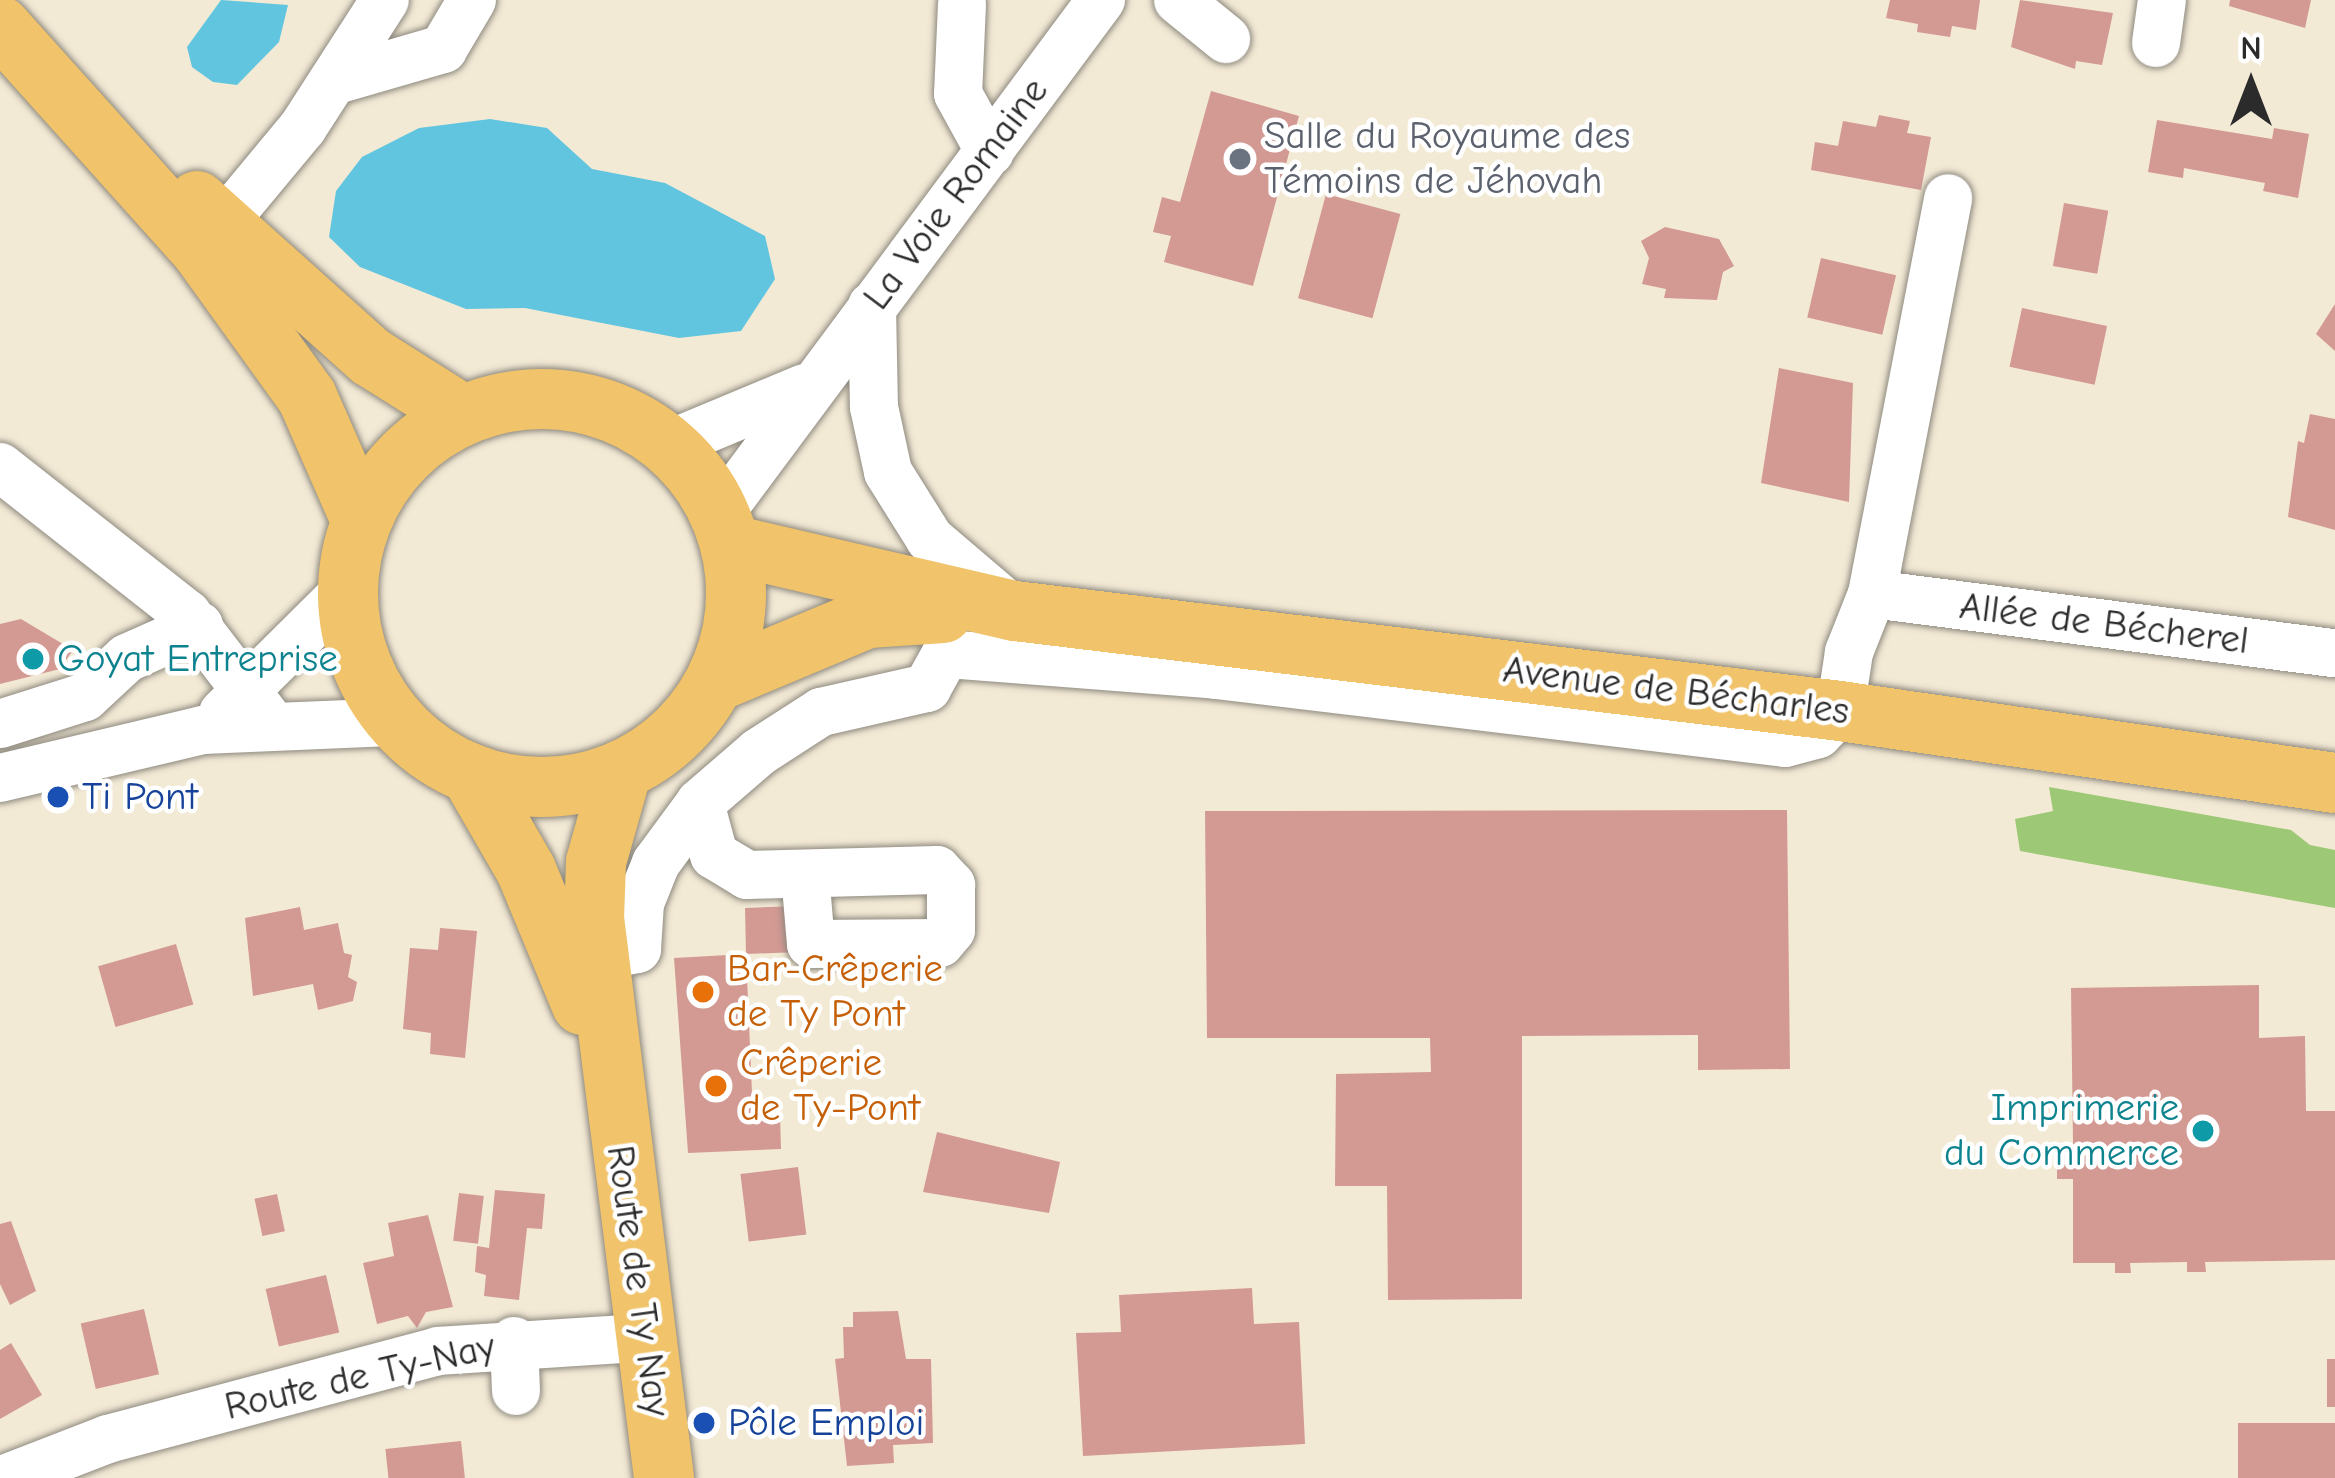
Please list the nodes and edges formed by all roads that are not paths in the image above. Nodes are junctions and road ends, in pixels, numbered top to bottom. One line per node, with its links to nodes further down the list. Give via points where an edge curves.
1 (385, 0): 8 (street)
2 (472, 0): 8 (street, via 442,49)
3 (1101, 0): 9 (street, La Voie Romaine)
4 (1178, 0): 7 (street)
5 (961, 1): 9 (street, via 958,94)
6 (0, 26): 11 (main road)
7 (1226, 39)
8 (333, 81): 11 (street)
9 (990, 152): 12 (street, La Voie Romaine)
10 (1948, 199): 20 (street)
11 (214, 238): 14 (main road, via 371,357); 17 (main road, via 307,397)
12 (872, 306): 13 (street, La Voie Romaine); 21 (street, via 874,407 888,472 945,556)
13 (808, 386): 15 (street); 18 (street, La Voie Romaine)
14 (463, 415): 15 (main road, via 515,400 569,400 622,416); 17 (main road, via 420,441)
15 (668, 445): 18 (main road)
16 (0, 466): 22 (street)
17 (361, 520): 19 (main road)
18 (726, 529): 21 (main road, Avenue de Bécharles); 24 (main road, via 737,591)
19 (347, 590): 25 (street); 27 (main road, via 359,661)
20 (1872, 594): 23 (street, Allée de Bécherel); 26 (street, via 1849,652)
21 (1015, 611): 24 (main road, Avenue de Bécharles, via 868,618); 26 (main road, Avenue de Bécharles)
22 (199, 626): 25 (street); 28 (street, via 127,658 85,697)
23 (2335, 653)
24 (715, 682): 29 (main road, via 681,728)
25 (258, 708): 27 (street); 31 (street, via 202,730)
26 (1840, 712): 32 (main road, Avenue de Bécharles); 33 (street, via 1818,734 1785,743 1216,675 946,655 927,688 821,712)
27 (397, 722): 30 (main road)
28 (0, 724)
29 (622, 770): 30 (main road, via 572,785 520,786); 35 (main road, Route de Ty Nay, via 596,862)
30 (470, 773): 36 (main road, Route de Ty Nay, via 554,929)
31 (0, 778)
32 (2335, 783)
33 (700, 803): 34 (street, via 714,855 726,868); 35 (street, via 646,883 637,949)
34 (805, 874)
35 (597, 957): 36 (main road, Route de Ty Nay)
36 (609, 1085): 37 (main road, Route de Ty Nay)
37 (652, 1337): 38 (street, Route de Ty-Nay); 42 (main road, Route de Ty Nay)
38 (514, 1341): 39 (street); 40 (street, Route de Ty-Nay, via 421,1355)
39 (516, 1391)
40 (74, 1465): 41 (street, Route de Ty-Nay)
41 (7, 1478)
42 (664, 1478)

